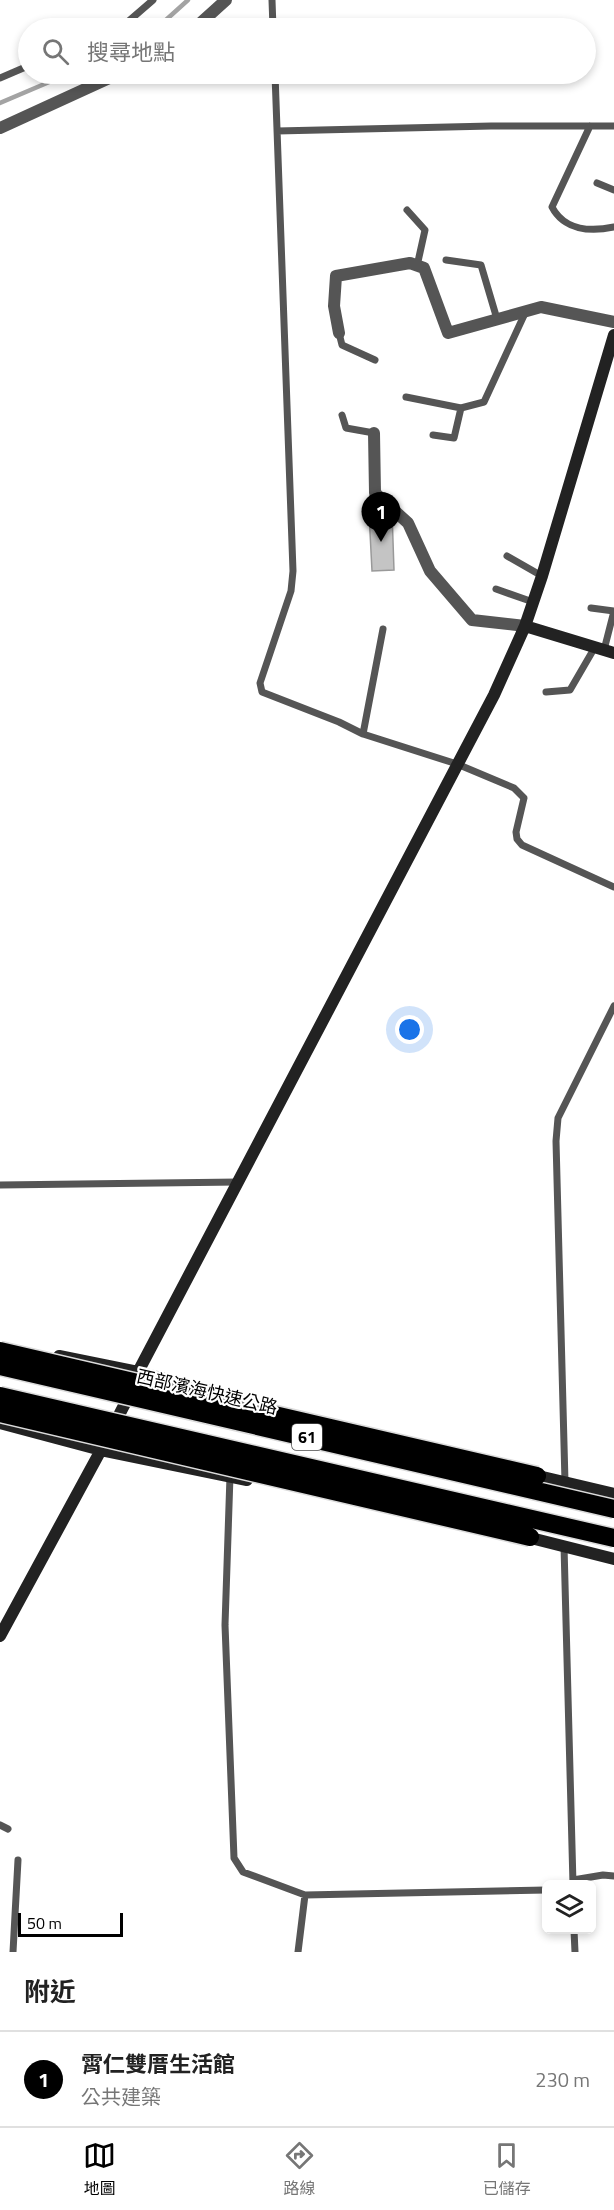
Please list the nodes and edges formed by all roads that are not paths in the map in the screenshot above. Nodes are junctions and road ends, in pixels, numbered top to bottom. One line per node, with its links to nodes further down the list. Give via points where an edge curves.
1 (153, 0): 4 (lane)
2 (226, 0): 5 (street)
3 (272, 0): 6 (lane)
4 (132, 18)
5 (206, 18)
6 (273, 18)
7 (18, 70): 8 (lane)
8 (0, 78)
9 (96, 84): 13 (street)
10 (275, 84): 14 (lane)
11 (590, 126): 12 (lane); 14 (lane); 18 (lane, via 552,207 557,217 578,228 596,231)
12 (614, 126)
13 (0, 128)
14 (277, 131): 41 (lane, via 293,571 291,591 260,683 262,692)
15 (597, 183): 16 (lane)
16 (614, 190)
17 (407, 210): 20 (lane, via 425,230)
18 (614, 227)
19 (446, 260): 22 (lane, via 481,264)
20 (417, 266): 22 (street, via 424,268 448,333); 24 (street, via 410,263 336,276 334,306)
21 (526, 311): 22 (street); 23 (street, via 541,308); 28 (lane, via 484,402)
22 (497, 319)
23 (614, 322)
24 (339, 333): 26 (lane, via 342,345)
25 (614, 335): 33 (main road)
26 (375, 360)
27 (406, 397): 28 (lane)
28 (461, 408): 31 (lane, via 454,438)
29 (342, 415): 30 (lane, via 346,428)
30 (374, 433): 37 (street, via 375,493 408,523 430,571 472,621)
31 (433, 435)
32 (507, 556): 33 (lane)
33 (542, 576): 35 (main road)
34 (496, 589): 35 (lane)
35 (533, 602): 37 (main road)
36 (591, 608): 39 (lane, via 614,611)
37 (525, 626): 39 (main road); 42 (main road)
38 (383, 628): 41 (lane)
39 (604, 650): 40 (lane, via 570,690)
40 (546, 692)
41 (363, 734): 42 (lane)
42 (457, 764): 43 (lane, via 519,791 524,798 516,831 522,845); 45 (main road)
43 (614, 887)
44 (614, 1006): 61 (lane, via 558,1118)
45 (238, 1182): 46 (lane); 51 (main road)
46 (0, 1185)
47 (0, 1344): 51 (main road)
48 (0, 1351): 60 (highway, bridge)
49 (0, 1358): 52 (main road)
50 (0, 1366): 64 (highway, 西部濱海快速公路 / 61, bridge)
51 (138, 1372): 52 (main road); 60 (main road)
52 (133, 1388): 57 (main road); 63 (main road)
53 (0, 1395): 67 (highway, 61, bridge)
54 (0, 1403): 57 (main road)
55 (0, 1413): 66 (highway, bridge)
56 (0, 1423): 58 (main road)
57 (112, 1429): 58 (main road); 65 (main road, via 515,1525)
58 (101, 1450): 59 (main road); 70 (main road)
59 (230, 1476): 66 (main road); 78 (lane, via 225,1625 234,1858 243,1872)
60 (537, 1476): 61 (main road)
61 (565, 1482): 62 (main road)
62 (614, 1494)
63 (614, 1502)
64 (614, 1509)
65 (614, 1531)
66 (530, 1538): 68 (main road)
67 (614, 1538)
68 (564, 1546): 69 (main road); 75 (lane)
69 (614, 1558)
70 (0, 1636)
71 (0, 1825): 72 (lane)
72 (8, 1829)
73 (18, 1860): 80 (lane)
74 (614, 1876): 76 (lane)
75 (573, 1880)
76 (582, 1880)
77 (542, 1890): 78 (lane)
78 (305, 1895): 81 (lane)
79 (574, 1934): 82 (lane)
80 (13, 1952)
81 (298, 1952)
82 (575, 1952)

